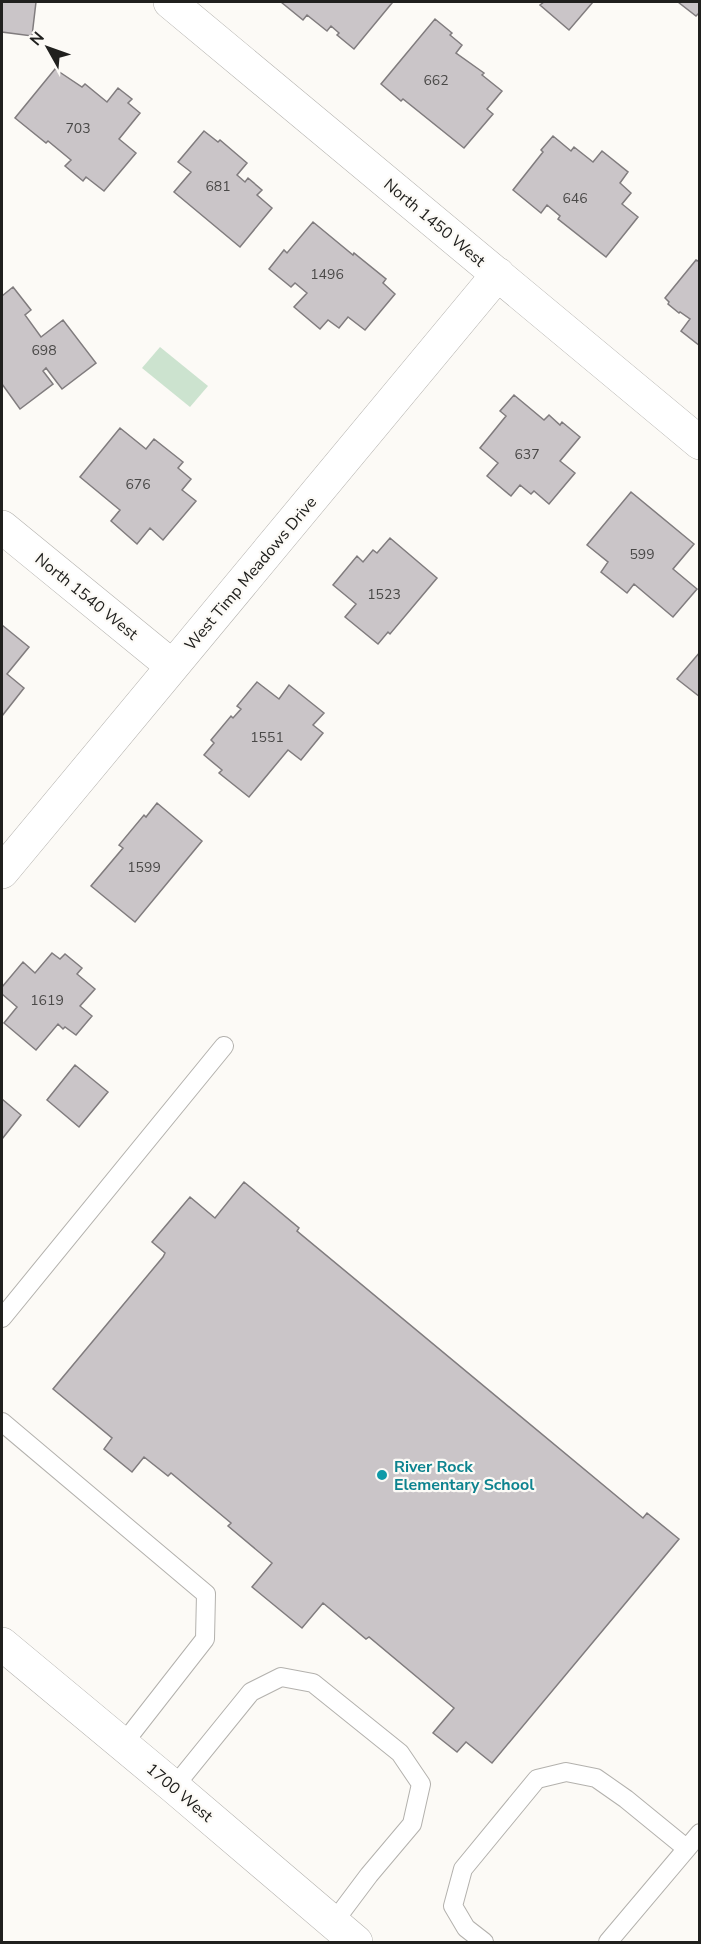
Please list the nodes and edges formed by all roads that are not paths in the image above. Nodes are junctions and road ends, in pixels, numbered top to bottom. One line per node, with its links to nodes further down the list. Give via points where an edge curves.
1 (170, 2): 2 (street, North 1450 West)
2 (498, 274): 3 (street, North 1450 West); 5 (street, West Timp Meadows Drive)
3 (699, 442)
4 (2, 526): 5 (street, North 1540 West)
5 (172, 666): 6 (street, West Timp Meadows Drive)
6 (2, 872)
7 (224, 1046): 8 (lane)
8 (2, 1318)
9 (2, 1422): 11 (lane, via 206,1594 205,1640)
10 (2, 1644): 11 (street, 1700 West)
11 (123, 1744): 12 (street, 1700 West)
12 (174, 1786): 15 (street, 1700 West); 15 (lane, via 251,1692 282,1677 313,1683 400,1753 420,1784 412,1824 364,1881)
13 (699, 1833): 14 (lane)
14 (686, 1848): 16 (lane, via 596,1778 566,1772 537,1779 463,1869 453,1906 466,1928); 17 (lane)
15 (335, 1936)
16 (484, 1942)
17 (608, 1942)

